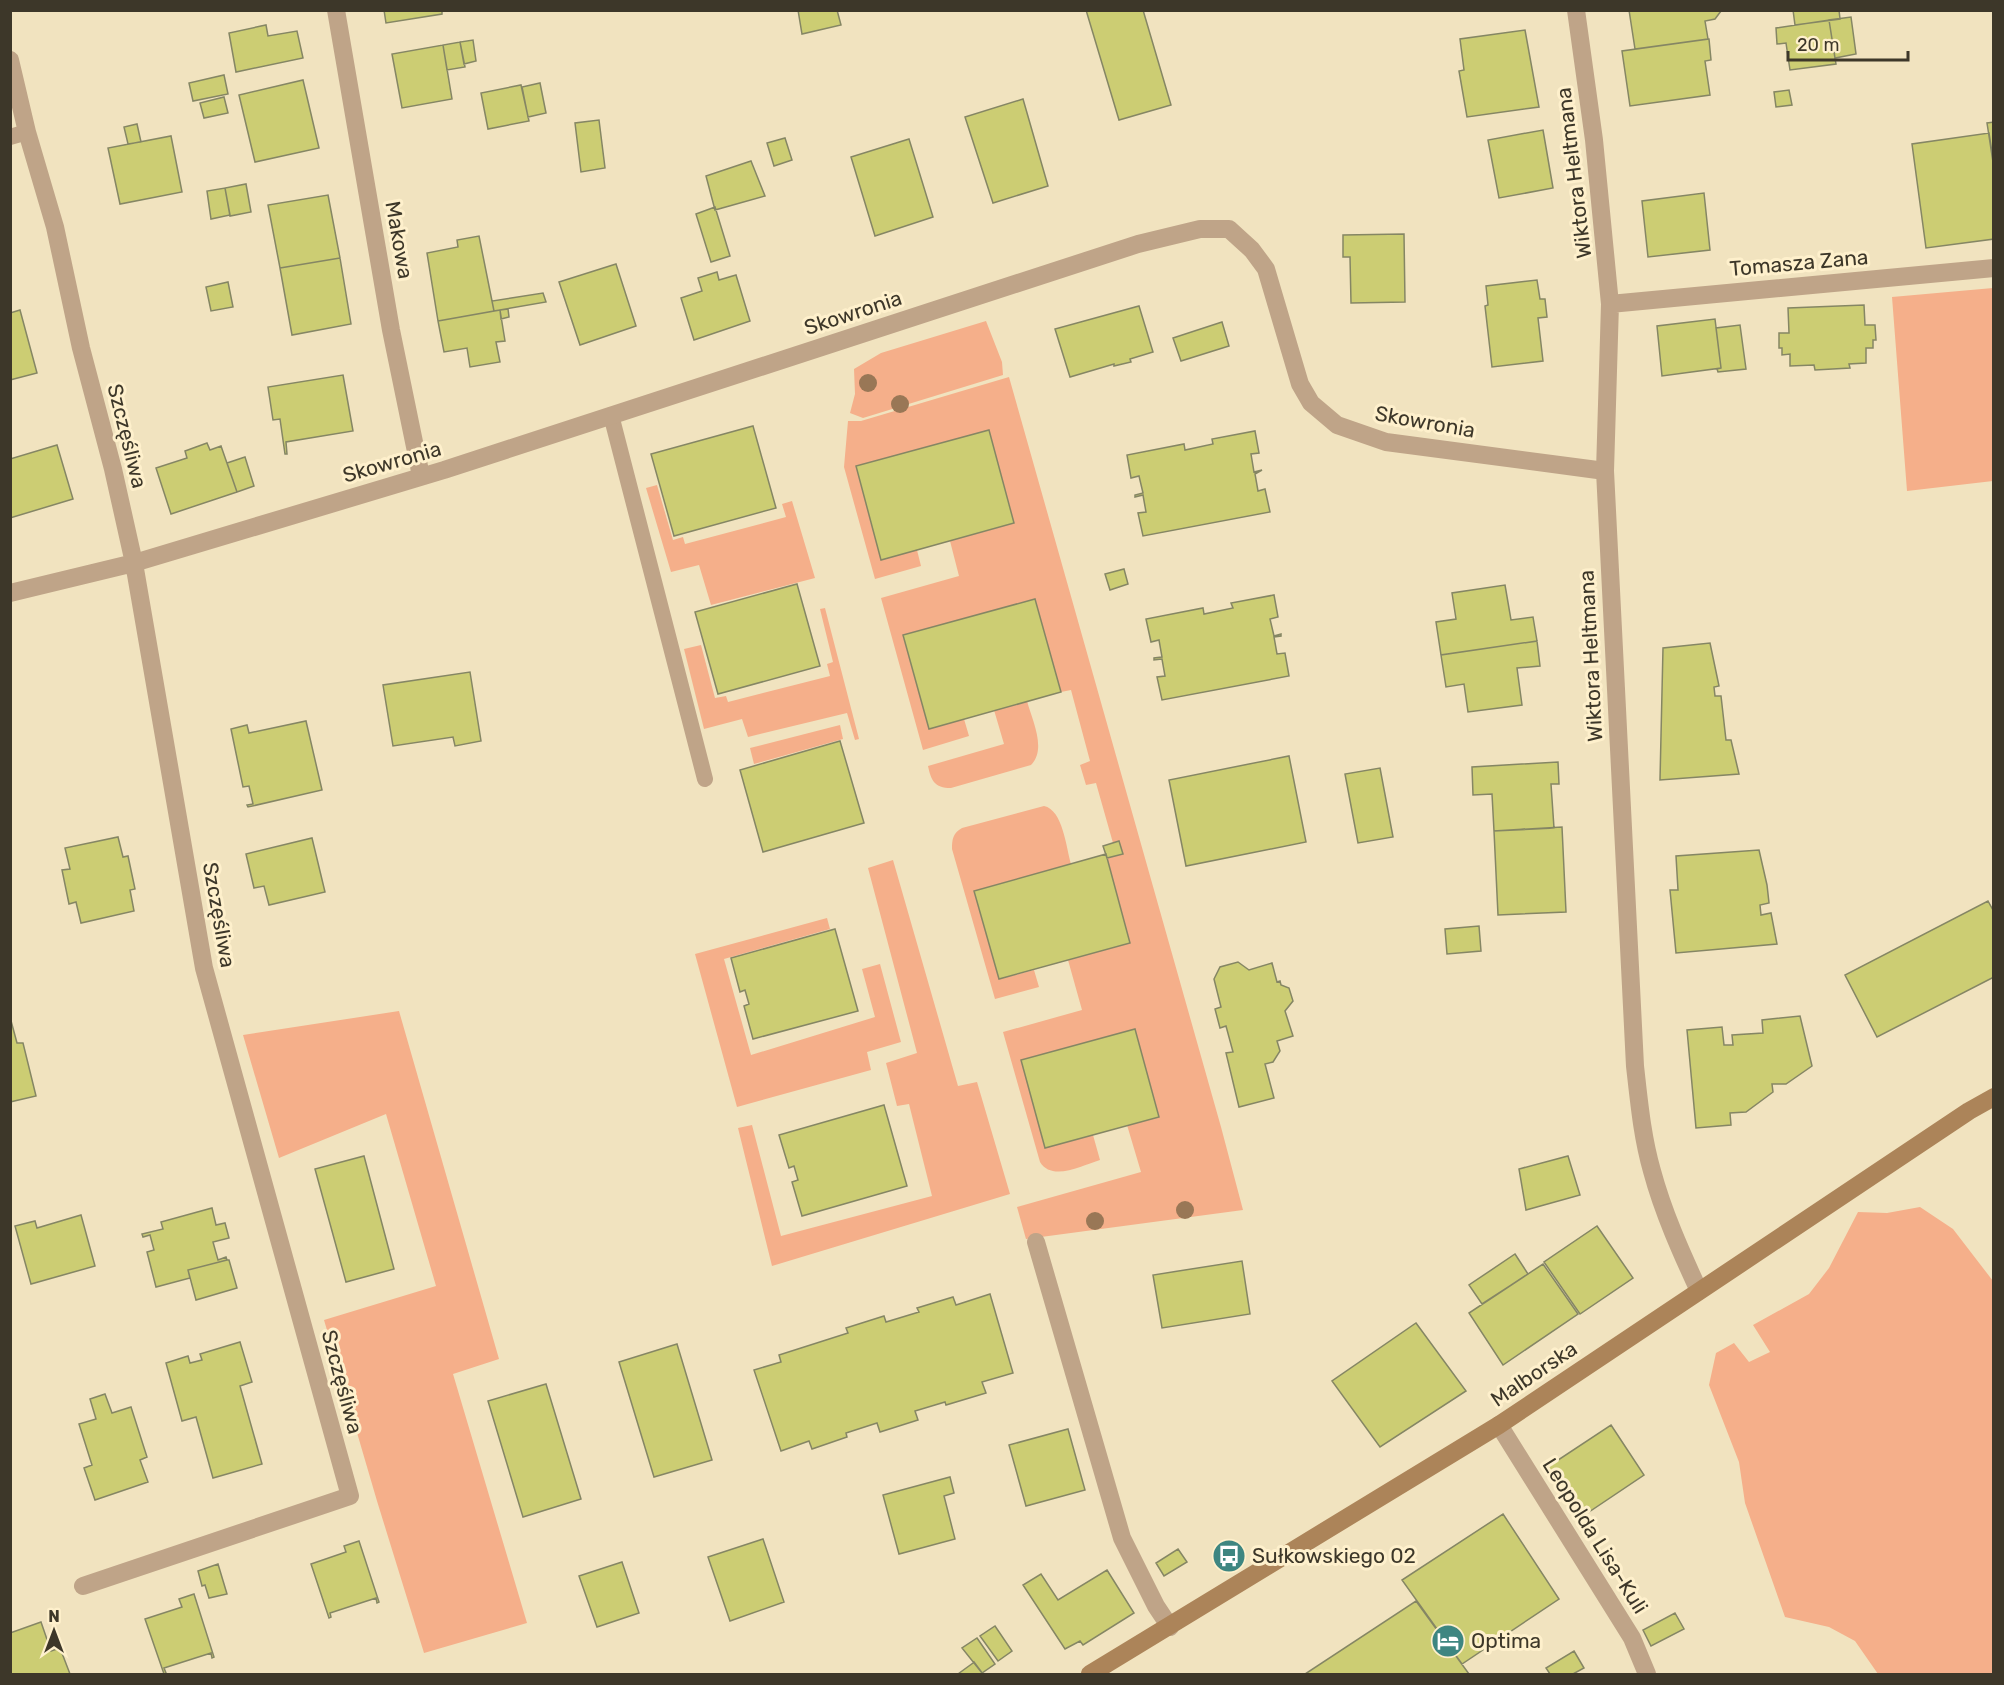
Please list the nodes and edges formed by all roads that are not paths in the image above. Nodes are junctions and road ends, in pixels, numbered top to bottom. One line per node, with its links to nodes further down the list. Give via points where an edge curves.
1 (336, 10): 9 (street, Makowa, via 391,330)
2 (1576, 10): 6 (street, Wiktora Heltmana)
3 (10, 60): 4 (street, Szczęśliwa)
4 (19, 134): 10 (street, Szczęśliwa, via 55,227)
5 (1994, 268): 6 (street, Tomasza Zana)
6 (1610, 304): 8 (street, Wiktora Heltmana)
7 (611, 415): 8 (street, Skowronia, via 1157,237 1200,229 1229,230 1266,269 1300,384 1311,403 1337,425 1386,442); 9 (street, Skowronia); 12 (lane)
8 (1605, 471): 15 (street, Wiktora Heltmana, via 1639,1108 1652,1170 1672,1231)
9 (421, 476): 10 (street, Skowronia)
10 (134, 563): 11 (street, Skowronia); 17 (street, Szczęśliwa, via 204,968 350,1496)
11 (10, 593)
12 (705, 779)
13 (1994, 1097): 15 (street, Malborska)
14 (1036, 1242): 18 (street, via 1122,1538)
15 (1699, 1291): 16 (street, Malborska)
16 (1499, 1425): 18 (street, Malborska); 20 (street, Leopolda Lisa-Kuli, via 1632,1638)
17 (83, 1586)
18 (1170, 1627): 19 (street, Malborska)
19 (1090, 1674)
20 (1647, 1674)

